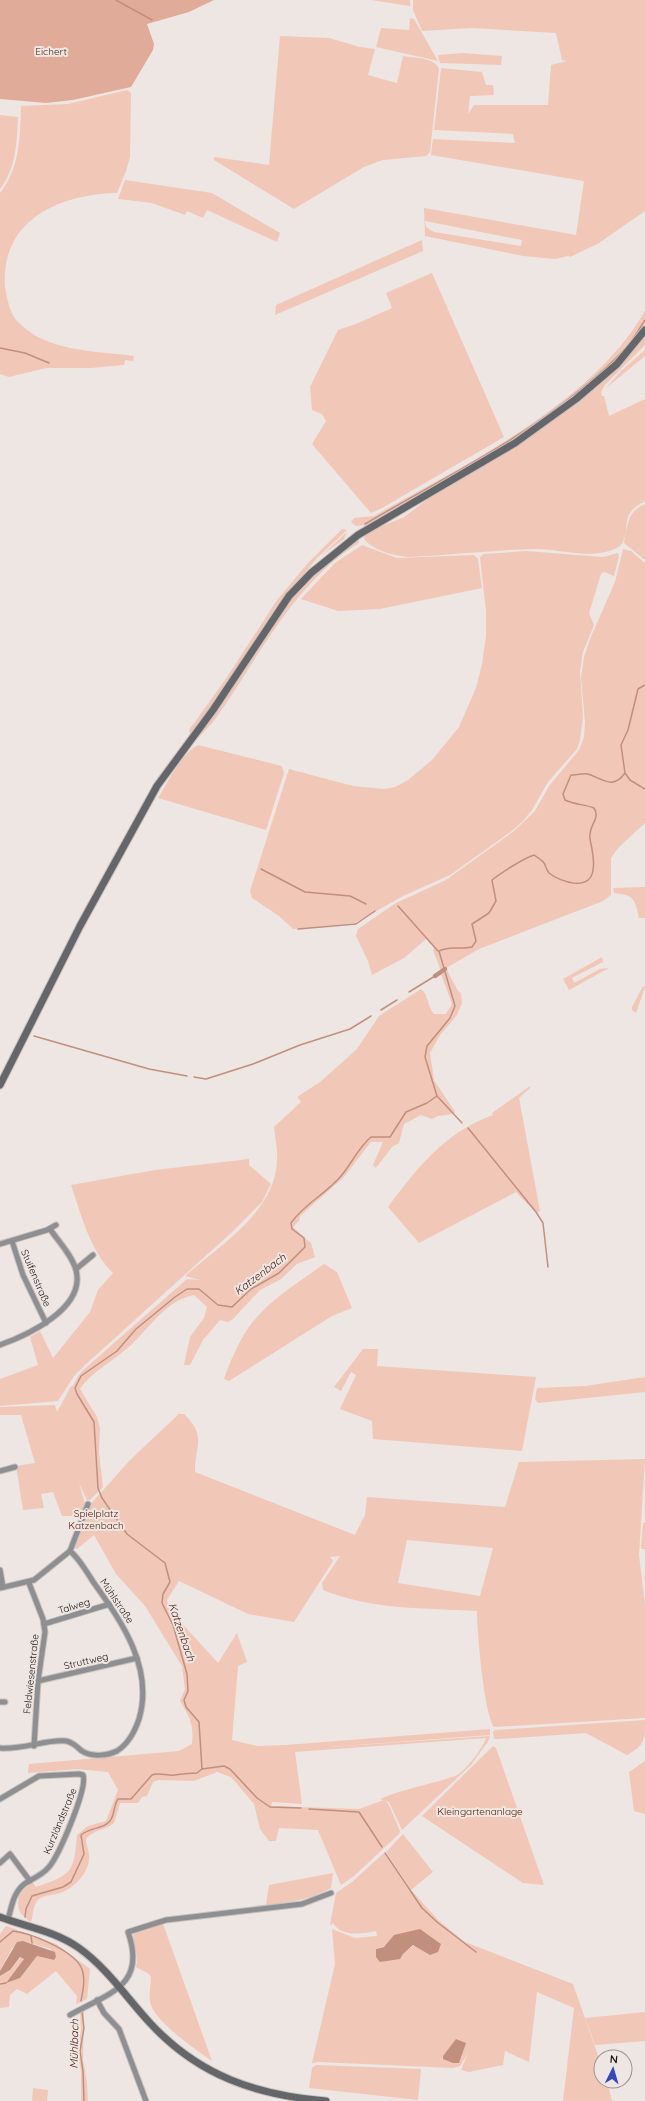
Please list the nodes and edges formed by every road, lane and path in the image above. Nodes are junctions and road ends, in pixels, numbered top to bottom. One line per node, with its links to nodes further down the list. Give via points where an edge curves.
1 (645, 330): 2 (main road, via 617,364 576,399 515,443 358,535 316,569 289,596 218,704 157,786 70,946)
2 (0, 1085)
3 (56, 1225): 4 (street)
4 (50, 1228): 5 (street); 8 (street)
5 (12, 1241): 6 (street); 9 (street, Stuifenstraße, via 23,1275)
6 (0, 1244)
7 (93, 1255): 8 (street)
8 (76, 1269): 9 (street, via 75,1290 64,1307)
9 (46, 1323): 10 (street)
10 (0, 1345)
11 (15, 1467): 12 (street)
12 (0, 1471)
13 (88, 1504): 14 (street)
14 (70, 1551): 16 (street); 18 (street, Mühlstraße)
15 (0, 1570): 17 (street)
16 (29, 1583): 17 (street); 19 (street, Feldwiesenstraße)
17 (2, 1588)
18 (110, 1604): 19 (street, Talweg); 20 (street, Mühlstraße, via 121,1621)
19 (44, 1624): 21 (street, Feldwiesenstraße, via 45,1639)
20 (137, 1658): 21 (street, Struttweg); 22 (street, Mühlstraße, via 143,1680 142,1708 137,1725 122,1747 101,1755 88,1754 69,1742)
21 (38, 1681): 22 (street, Feldwiesenstraße)
22 (34, 1746): 23 (street, Mühlstraße)
23 (0, 1748)
24 (0, 1799): 26 (street, Kurzländstraße, via 39,1776 84,1776 80,1800 55,1858 41,1874)
25 (0, 1863): 26 (street, via 10,1854)
26 (30, 1880): 29 (street, Kurzländstraße, via 17,1890)
27 (331, 1893): 30 (street, via 302,1904 166,1920 128,1932 134,1961 129,1975)
28 (0, 1917): 29 (main road)
29 (8, 1920): 30 (main road, via 42,1930 69,1942 90,1958)
30 (119, 1987): 31 (street); 34 (main road, via 172,2043 215,2073 270,2094)
31 (97, 2000): 32 (street); 33 (street, via 104,2013 119,2029)
32 (70, 2015)
33 (146, 2101)
34 (326, 2101)

